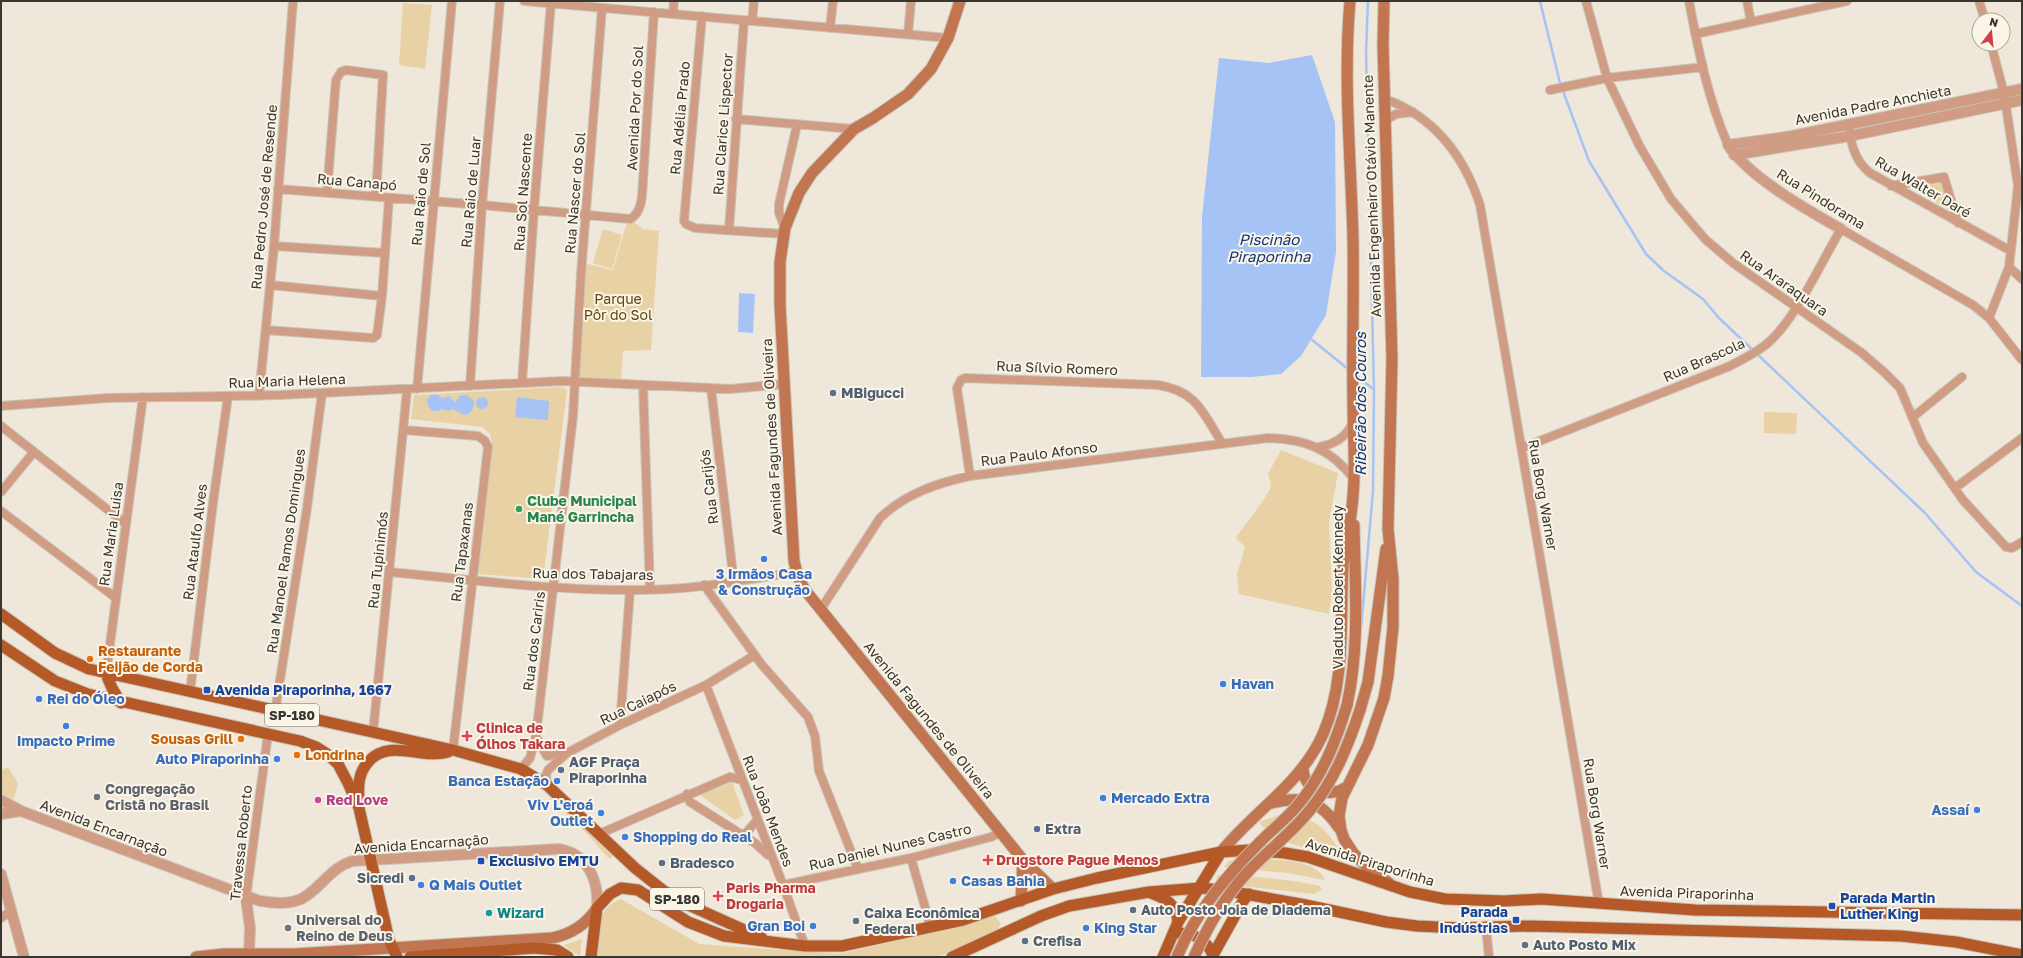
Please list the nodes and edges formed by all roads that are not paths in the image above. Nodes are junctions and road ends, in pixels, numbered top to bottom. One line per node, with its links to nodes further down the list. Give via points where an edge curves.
1 (293, 1): 49 (street, Rua Pedro José de Resende)
2 (452, 1): 53 (street, Rua Raio de Sol)
3 (500, 1): 54 (street, Rua Raio de Luar)
4 (524, 1): 17 (street)
5 (674, 1): 21 (street)
6 (754, 1): 23 (street, Rua Clarice Lispector)
7 (833, 1): 25 (street)
8 (911, 1): 26 (street)
9 (960, 1): 28 (main road, Avenida Fagundes de Oliveira)
10 (1350, 1): 88 (main road, Avenida Engenheiro Otávio Manente, via 1347,61 1353,240)
11 (1384, 1): 35 (main road, Avenida Engenheiro Otávio Manente)
12 (1586, 1): 31 (street, Rua Araraquara)
13 (1689, 1): 27 (street, Rua Pindorama)
14 (1747, 1): 24 (street)
15 (1847, 1): 24 (street)
16 (1979, 1): 20 (street)
17 (551, 3): 18 (street); 56 (street, Rua Sol Nascente)
18 (597, 5): 19 (street); 57 (street, Rua Nascer do Sol)
19 (654, 12): 21 (street); 55 (street, Avenida Por do Sol)
20 (1982, 12)
21 (673, 14): 22 (street)
22 (702, 16): 23 (street); 60 (street, Rua Adélia Prado, via 684,221 695,228)
23 (748, 20): 25 (street); 39 (street, Rua Clarice Lispector)
24 (1751, 22): 27 (street)
25 (830, 28): 26 (street)
26 (908, 34): 28 (street)
27 (1695, 34): 30 (street, Rua Pindorama)
28 (948, 38): 43 (main road, Avenida Fagundes de Oliveira, via 937,60 920,83 886,110)
29 (1993, 52): 34 (street)
30 (1702, 67): 31 (street); 45 (street, Rua Pindorama)
31 (1607, 78): 32 (street); 69 (street, Rua Araraquara, via 1639,146 1671,199 1711,244 1733,263)
32 (1552, 89)
33 (2022, 89): 34 (street, Avenida Padre Anchieta)
34 (2004, 93): 37 (street); 41 (street, Avenida Padre Anchieta)
35 (1385, 99): 38 (street, Rua Borg Warner); 40 (main road, Avenida Engenheiro Otávio Manente)
36 (2022, 100): 37 (street, Avenida Padre Anchieta)
37 (2006, 103): 44 (street, Avenida Padre Anchieta); 48 (street)
38 (1414, 112): 40 (street, via 1396,114); 94 (street, Rua Borg Warner, via 1440,132 1451,146 1468,173 1477,194 1483,216)
39 (736, 119): 42 (street); 60 (street, Rua Clarice Lispector)
40 (1386, 120): 103 (main road, Avenida Engenheiro Otávio Manente, via 1393,376)
41 (1848, 124): 44 (street, Rua Walter Daré); 45 (street, Avenida Padre Anchieta, via 1792,136)
42 (797, 125): 43 (street); 61 (street, via 779,204)
43 (854, 129): 61 (main road, Avenida Fagundes de Oliveira, via 812,173 799,193)
44 (1850, 136): 46 (street, Avenida Padre Anchieta); 47 (street, Rua Walter Daré, via 1855,155 1861,165)
45 (1728, 145): 46 (street, Rua Pindorama)
46 (1734, 155): 59 (street, Rua Pindorama, via 1768,183)
47 (1891, 186): 58 (street, Rua Walter Daré); 58 (street, via 1944,177)
48 (2020, 188): 63 (street)
49 (278, 189): 50 (street, Rua Canapó); 62 (street, Rua Pedro José de Resende)
50 (326, 192): 51 (street, Rua Canapó); 51 (street, via 336,80 341,72 346,70 384,75)
51 (376, 196): 52 (street, Rua Canapó)
52 (389, 198): 53 (street, Rua Canapó); 64 (street)
53 (434, 202): 54 (street, Rua Canapó); 80 (street, Rua Raio de Sol)
54 (482, 205): 56 (street, Rua Canapó); 78 (street, Rua Raio de Luar)
55 (640, 205): 57 (street, Rua Canapó, via 638,212 630,219)
56 (534, 210): 57 (street, Rua Canapó); 75 (street, Rua Sol Nascente)
57 (586, 215): 74 (street, Rua Nascer do Sol)
58 (1958, 223): 63 (street, Rua Walter Daré)
59 (1841, 229): 69 (street, Rua Brascola); 70 (street, Rua Pindorama, via 1953,292)
60 (729, 230): 61 (street)
61 (785, 231): 76 (main road, Avenida Fagundes de Oliveira, via 780,284)
62 (274, 246): 64 (street); 67 (street, Rua Pedro José de Resende)
63 (2011, 251): 65 (street)
64 (385, 253): 68 (street)
65 (2009, 267): 66 (street); 70 (street)
66 (2022, 279)
67 (270, 285): 68 (street); 71 (street, Rua Pedro José de Resende)
68 (382, 296): 71 (street, via 378,331 373,338)
69 (1796, 307): 87 (street, Rua Araraquara, via 1862,353 1885,373 1900,388); 94 (street, Rua Brascola, via 1780,331 1762,348 1730,366)
70 (1989, 318): 72 (street, Rua Pindorama)
71 (266, 330): 84 (street, Rua Pedro José de Resende)
72 (2022, 360)
73 (1962, 377): 87 (street)
74 (574, 381): 75 (street, Rua Maria Helena); 77 (street, Rua Maria Helena); 110 (street, Rua dos Cariris, via 573,416)
75 (522, 383): 78 (street, Rua Maria Helena)
76 (784, 384): 79 (street, Rua Maria Helena); 106 (main road, Avenida Fagundes de Oliveira)
77 (643, 385): 79 (street, Rua Maria Helena); 111 (street)
78 (470, 386): 80 (street, Rua Maria Helena)
79 (711, 388): 108 (street, Rua Carijós)
80 (417, 389): 81 (street, Rua Maria Helena)
81 (407, 390): 82 (street, Rua Maria Helena); 90 (street, Rua Tupinimós)
82 (322, 394): 84 (street, Rua Maria Helena); 122 (street, Rua Manoel Ramos Domingues)
83 (228, 396): 84 (street, Rua Maria Helena); 85 (street, Rua Maria Helena); 120 (street, Rua Ataulfo Alves)
84 (259, 396)
85 (143, 397): 86 (street, Rua Maria Helena); 102 (street, Rua Maria Luisa)
86 (1, 406)
87 (1913, 417): 98 (street, Rua Araraquara, via 1923,443)
88 (1353, 423): 93 (street, via 1342,438); 97 (main road, Avenida Engenheiro Otávio Manente)
89 (1, 426): 95 (street)
90 (404, 430): 105 (street, Rua Tupinimós); 107 (street, Rua Tapaxanas, via 478,436 487,443)
91 (2022, 438): 98 (street)
92 (1222, 443): 93 (street, Rua Paulo Afonso, via 1276,438); 96 (street, Rua Paulo Afonso); 96 (street, Rua Sílvio Romero, via 1194,401 1172,387 965,378 957,388)
93 (1318, 448): 97 (street, Rua Paulo Afonso, via 1334,458)
94 (1522, 448): 162 (street, Rua Borg Warner)
95 (33, 453): 99 (street); 102 (street)
96 (970, 476): 114 (street, Rua Paulo Afonso, via 932,486 892,507 871,531)
97 (1354, 479): 100 (main road, Avenida Engenheiro Otávio Manente)
98 (1955, 488): 104 (street, Rua Araraquara, via 1970,509 2006,547 2012,548)
99 (1, 492)
100 (1353, 497): 130 (main road, Avenida Engenheiro Otávio Manente, via 1344,551 1342,625 1334,695 1322,734); 184 (main road, Viaduto Robert Kennedy, bridge, via 1355,630 1351,689 1339,731 1327,760 1298,805 1218,887 1193,924)
101 (1, 511): 113 (street)
102 (126, 524): 113 (street, Rua Maria Luisa)
103 (1388, 529): 135 (main road, Avenida Engenheiro Otávio Manente, via 1394,592 1388,676 1384,698 1374,726); 185 (main road, bridge, via 1368,682 1339,766 1310,811 1230,893)
104 (2019, 544)
105 (390, 572): 107 (street, Rua dos Tabajaras); 124 (street, Rua Tupinimós)
106 (796, 572): 108 (street, Rua dos Tabajaras); 114 (main road, Avenida Fagundes de Oliveira, via 800,582)
107 (471, 580): 110 (street, Rua dos Tabajaras); 127 (street, Rua Tapaxanas)
108 (734, 583): 109 (street, Rua dos Tabajaras)
109 (704, 585): 111 (street, Rua dos Tabajaras); 117 (street)
110 (553, 588): 112 (street, Rua dos Tabajaras); 126 (street, Rua dos Cariris)
111 (650, 589): 112 (street, Rua dos Tabajaras)
112 (630, 590): 123 (street)
113 (116, 598): 118 (street, Rua Maria Luisa)
114 (821, 609): 144 (main road, Avenida Fagundes de Oliveira, via 934,752)
115 (1, 614): 118 (main road, Avenida Piraporinha / SP-180, via 55,653 78,665)
116 (1, 645): 121 (main road, SP-180, via 55,681 88,694)
117 (755, 655): 119 (street, Rua Caiapós); 152 (street, via 813,726 819,771)
118 (106, 674): 120 (main road, Avenida Piraporinha / SP-180); 121 (main road)
119 (706, 685): 123 (street, Rua Caiapós); 129 (street, Rua João Mendes)
120 (190, 692): 122 (main road, Avenida Piraporinha / SP-180)
121 (122, 702): 125 (main road, SP-180)
122 (276, 712): 124 (main road, Avenida Piraporinha / SP-180)
123 (620, 725): 128 (street, Rua Caiapós)
124 (373, 733): 127 (main road, Avenida Piraporinha / SP-180)
125 (268, 734): 139 (main road, SP-180, via 309,744 327,754 342,771); 160 (street, Travessa Roberto)
126 (536, 736): 128 (street, via 547,756); 131 (street, Rua dos Cariris, via 532,754)
127 (453, 750): 131 (main road, Avenida Piraporinha / SP-180); 139 (main road, via 429,755 396,750 377,754 360,773)
128 (567, 753): 134 (street, Rua Caiapós, via 548,770)
129 (736, 765): 132 (street); 133 (street, Rua João Mendes)
130 (1303, 767): 135 (main road, via 1306,780 1316,789 1332,793); 138 (main road, Avenida Engenheiro Otávio Manente)
131 (521, 769): 134 (main road, Avenida Piraporinha / SP-180)
132 (730, 776): 133 (street); 136 (street)
133 (742, 780): 142 (street, Rua João Mendes)
134 (547, 785): 145 (main road, Avenida Piraporinha / SP-180)
135 (1347, 787): 143 (main road, Avenida Engenheiro Otávio Manente, via 1340,809)
136 (687, 794): 145 (street); 146 (street, via 690,802)
137 (1, 800): 140 (street, Avenida Encarnação)
138 (1269, 804): 143 (main road, via 1287,799 1309,801 1325,810); 147 (main road, Avenida Engenheiro Otávio Manente, via 1245,825)
139 (359, 808): 149 (main road, SP-180)
140 (21, 811): 141 (street, Avenida Encarnação); 160 (street, Avenida Encarnação)
141 (1, 814)
142 (757, 820): 146 (street); 150 (street, Rua João Mendes)
143 (1340, 830): 155 (main road, via 1354,854)
144 (1002, 832): 148 (street, Rua Daniel Nunes Castro); 151 (main road, Avenida Fagundes de Oliveira)
145 (599, 834): 171 (main road, Avenida Piraporinha / SP-180, via 649,881 674,898)
146 (742, 835): 150 (street, via 764,850)
147 (1221, 852): 155 (main road, Avenida Piraporinha, via 1250,850 1286,853 1331,864); 156 (main road); 157 (main road, Avenida Piraporinha)
148 (911, 858): 152 (street, Rua Daniel Nunes Castro); 169 (street)
149 (370, 859): 160 (street, Avenida Encarnação, via 353,861 341,866 298,900 271,903); 163 (street, Avenida Encarnação, via 567,850 580,859 593,875 597,889); 172 (main road, SP-180)
150 (772, 859): 154 (street, Rua João Mendes)
151 (1023, 860): 157 (main road, Avenida Fagundes de Oliveira); 161 (main road)
152 (858, 869): 154 (street, Rua Daniel Nunes Castro)
153 (1, 874): 164 (street)
154 (783, 885): 173 (street, Rua João Mendes)
155 (1393, 886): 162 (main road, Avenida Piraporinha, via 1424,896 1445,899 1541,899)
156 (1200, 888): 158 (main road); 159 (main road); 167 (main road)
157 (1053, 889): 161 (main road, Avenida Piraporinha)
158 (1149, 892): 167 (main road, via 1163,897 1172,904); 182 (main road, via 1069,906)
159 (1249, 894): 168 (main road, via 1386,922 1417,926); 176 (main road)
160 (246, 898): 174 (street, Travessa Roberto, via 250,928)
161 (1021, 901): 169 (main road, Avenida Piraporinha)
162 (1599, 904): 165 (main road, Avenida Piraporinha, via 1695,910)
163 (597, 908): 171 (main road, Avenida Piraporinha, via 616,890 631,888 649,896 674,914 724,936); 172 (main road, via 580,927 562,936); 181 (main road)
164 (11, 911): 166 (street); 177 (street)
165 (2022, 915)
166 (1, 918)
167 (1178, 922): 170 (main road)
168 (1486, 927): 175 (main road, via 1901,936 1956,942); 186 (street)
169 (931, 928): 173 (main road, Avenida Piraporinha)
170 (1172, 934): 176 (main road, via 1186,933 1195,936 1207,944); 183 (main road)
171 (770, 942): 173 (main road, Avenida Piraporinha)
172 (395, 952): 174 (main road)
173 (805, 952)
174 (249, 954): 178 (main road)
175 (2022, 954)
176 (1213, 956)
177 (24, 957)
178 (196, 957)
179 (410, 957): 180 (main road, via 534,948 557,950)
180 (568, 957)
181 (591, 957)
182 (952, 957)
183 (1163, 957)
184 (1177, 957)
185 (1194, 957)
186 (1489, 957)

